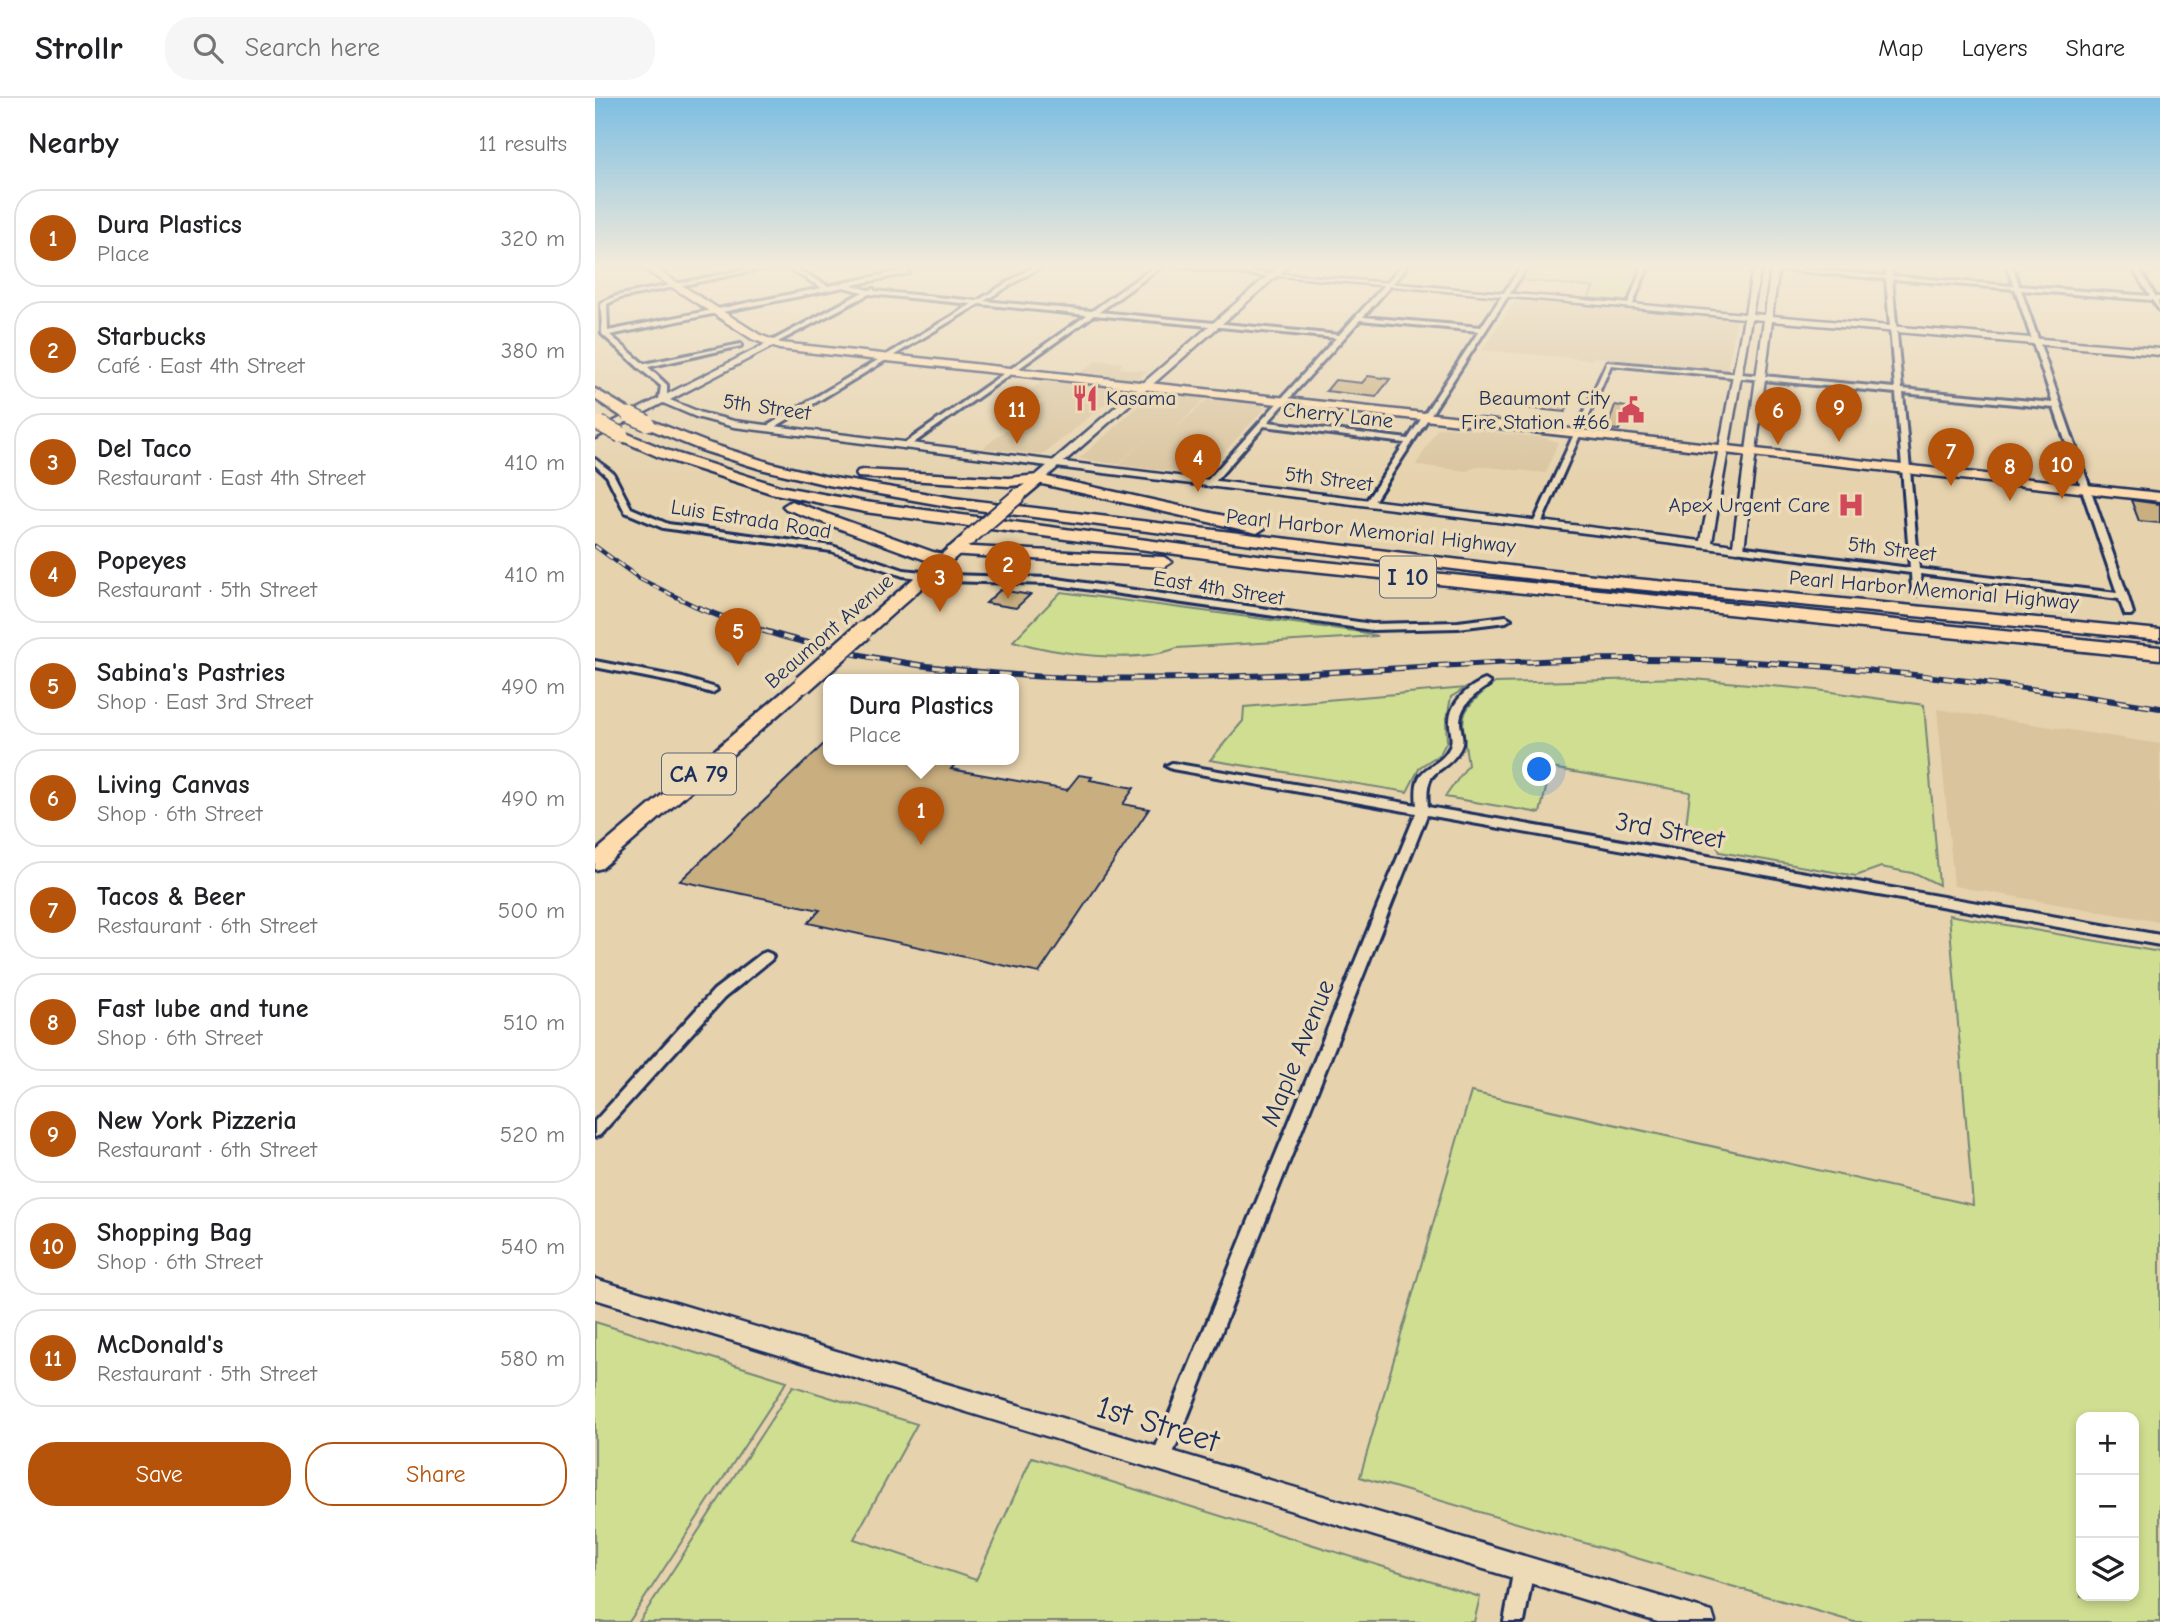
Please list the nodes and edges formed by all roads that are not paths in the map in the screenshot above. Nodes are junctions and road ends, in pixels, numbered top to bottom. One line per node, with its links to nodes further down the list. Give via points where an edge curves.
1 (609, 338): 21 (street)
2 (760, 338): 15 (main road)
3 (781, 338): 15 (street)
4 (919, 338): 20 (street)
5 (1058, 338): 22 (street)
6 (1201, 338): 25 (main road, Beaumont Avenue)
7 (1340, 338): 29 (street)
8 (1477, 338): 33 (street)
9 (1744, 338): 16 (street)
10 (1766, 338): 18 (street)
11 (1894, 338): 26 (street)
12 (2004, 338): 14 (street)
13 (2034, 338): 14 (street)
14 (2035, 341): 19 (street); 30 (street)
15 (770, 344): 20 (main road); 28 (street)
16 (1743, 344): 18 (street); 23 (street)
17 (739, 345): 21 (street)
18 (1765, 346): 24 (street)
19 (2160, 352)
20 (885, 359): 22 (main road); 37 (street)
21 (641, 367): 28 (street, via 664,385)
22 (1011, 372): 25 (main road); 40 (street)
23 (1737, 376): 24 (street); 31 (street); 38 (street, via 1609,363)
24 (1761, 378): 26 (street); 32 (street)
25 (1144, 387): 29 (main road); 45 (main road, Beaumont Avenue)
26 (1899, 391): 30 (street); 46 (street)
27 (595, 393): 35 (highway, Pearl Harbor Memorial Highway / I 10, bridge)
28 (663, 400): 36 (street); 37 (street, 5th Street, via 714,420)
29 (1282, 402): 33 (main road); 34 (street)
30 (2058, 407): 49 (street)
31 (1730, 410): 32 (street); 41 (street)
32 (1756, 413): 42 (street)
33 (1426, 417): 38 (main road); 39 (street)
34 (1262, 424): 39 (street, Cherry Lane); 48 (street)
35 (651, 425): 47 (highway, via 826,470 1009,482); 58 (highway, Pearl Harbor Memorial Highway / I 10, via 769,467 919,497)
36 (597, 427): 43 (highway, Pearl Harbor Memorial Highway / I 10, bridge)
37 (770, 428): 40 (street, 5th Street)
38 (1577, 433): 41 (main road); 53 (street)
39 (1409, 441): 52 (street)
40 (908, 445): 45 (street, 5th Street)
41 (1723, 449): 42 (main road); 50 (street)
42 (1751, 452): 46 (main road); 50 (street)
43 (664, 454): 56 (highway, via 677,468 704,478 929,556); 60 (highway, Pearl Harbor Memorial Highway / I 10, via 776,490 865,507)
44 (595, 461): 59 (street, Luis Estrada Road, via 610,475 628,510 666,526 832,549)
45 (1055, 464): 47 (main road, Beaumont Avenue); 48 (street, 5th Street)
46 (1906, 469): 49 (main road); 57 (street)
47 (1038, 479): 56 (main road, Beaumont Avenue / CA 79, bridge); 58 (highway, via 1275,532)
48 (1209, 483): 52 (street, 5th Street)
49 (2086, 488): 51 (main road); 62 (street)
50 (1730, 496): 54 (street); 55 (street)
51 (2160, 496)
52 (1369, 503): 53 (street, 5th Street)
53 (1537, 524): 54 (street, 5th Street)
54 (1706, 545): 55 (street, 5th Street)
55 (1738, 549): 57 (street, 5th Street)
56 (949, 555): 59 (main road, Beaumont Avenue / CA 79); 60 (highway, via 1122,558)
57 (1915, 571): 61 (street); 62 (street, 5th Street)
58 (1533, 572): 65 (highway, Pearl Harbor Memorial Highway / I 10)
59 (926, 576): 64 (street, East 4th Street, via 1050,581 1372,627); 72 (main road, Beaumont Avenue / CA 79, bridge)
60 (1481, 585): 66 (highway, Pearl Harbor Memorial Highway / I 10)
61 (1917, 592)
62 (2123, 597): 63 (street)
63 (2128, 613)
64 (1506, 620)
65 (2160, 635)
66 (2160, 653)
67 (596, 665): 69 (street)
68 (1485, 683): 71 (street, Maple Avenue, via 1463,699 1455,720 1458,741 1447,759 1426,774 1421,792)
69 (712, 691)
70 (1172, 766): 71 (street, 3rd Street)
71 (1423, 811): 73 (street, 3rd Street); 77 (street, Maple Avenue)
72 (595, 863)
73 (2160, 940)
74 (766, 957): 75 (street, via 719,994)
75 (595, 1131)
76 (595, 1289): 77 (street, 1st Street)
77 (1161, 1459): 78 (street, 1st Street)
78 (1524, 1569): 79 (street); 80 (street, 1st Street)
79 (1514, 1622)
80 (1702, 1622)

